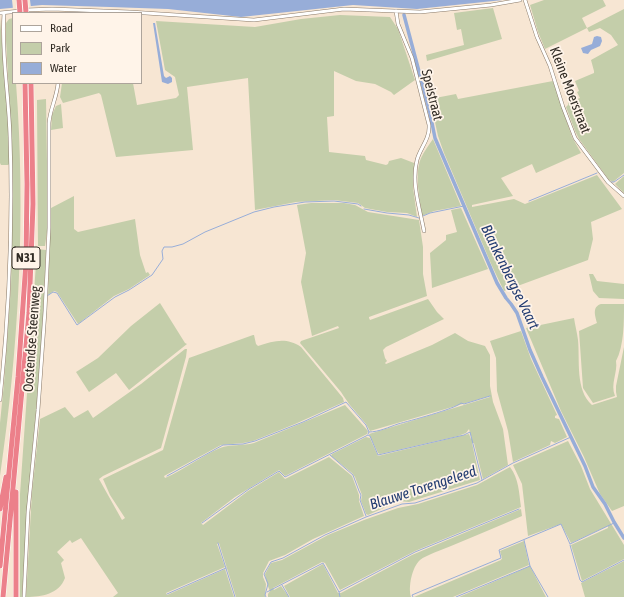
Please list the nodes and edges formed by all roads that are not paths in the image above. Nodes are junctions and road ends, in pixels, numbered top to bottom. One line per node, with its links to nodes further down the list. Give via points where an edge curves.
1 (19, 0): 7 (highway, bridge)
2 (25, 0): 8 (highway, bridge)
3 (520, 0): 6 (street, via 420,12)
4 (525, 0): 18 (street, Kleine Moerstraat, via 575,138 608,182)
5 (52, 11): 9 (street); 10 (street)
6 (396, 11): 14 (street, via 344,9 240,20); 19 (street, Speistraat, via 398,24 412,58 429,125 428,136 417,159 416,173)
7 (20, 12)
8 (26, 12)
9 (28, 12)
10 (130, 12)
11 (0, 13): 12 (street)
12 (4, 13): 13 (street); 20 (street, via 3,38 10,136 10,233)
13 (12, 13)
14 (142, 13)
15 (25, 84): 21 (highway, N31, via 26,262)
16 (31, 84): 22 (highway, N31, via 32,265)
17 (58, 84): 27 (street, Oostendse Steenweg, via 49,123 49,221 45,311 28,512)
18 (624, 196)
19 (424, 231)
20 (0, 400)
21 (9, 467): 23 (highway); 24 (highway, N31)
22 (14, 483): 25 (highway, N31); 26 (highway)
23 (0, 509)
24 (0, 566)
25 (3, 597)
26 (16, 597)
27 (24, 597)

